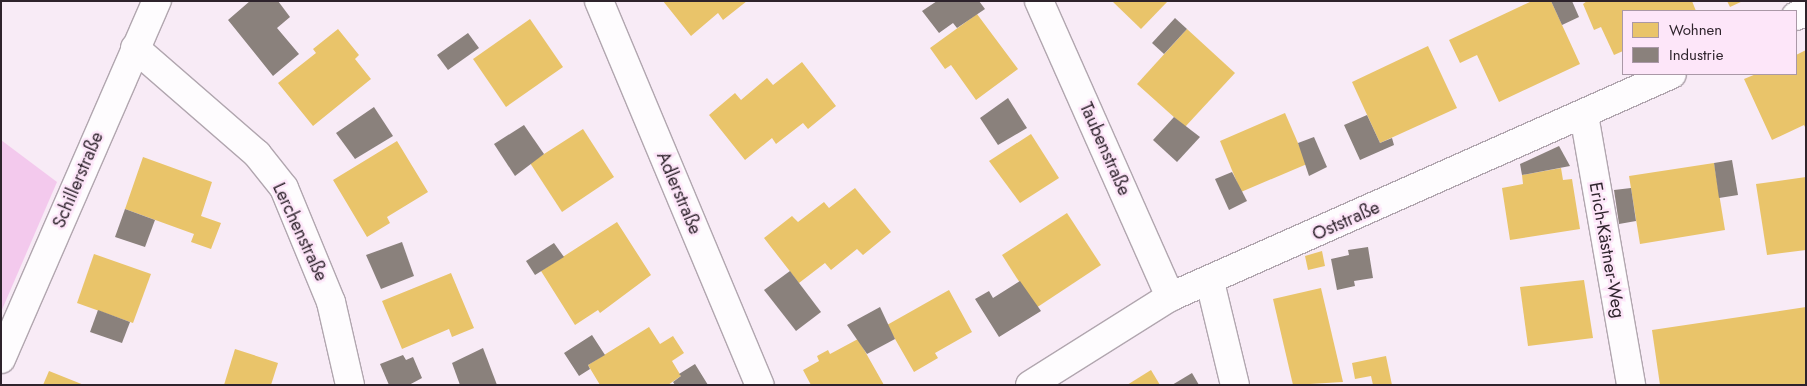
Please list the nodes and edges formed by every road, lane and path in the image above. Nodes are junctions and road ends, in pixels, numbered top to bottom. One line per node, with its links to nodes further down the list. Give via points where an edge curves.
1 (157, 1): 4 (street, Schillerstraße)
2 (598, 1): 11 (street, Adlerstraße)
3 (1039, 1): 8 (street, Taubenstraße)
4 (135, 48): 9 (street, Schillerstraße); 10 (street, Lerchenstraße, via 257,154 284,188 331,302)
5 (1670, 75): 6 (street, Oststraße)
6 (1584, 115): 7 (street, Oststraße); 14 (street, Erich-Kästner-Weg)
7 (1210, 282): 8 (street, Oststraße); 13 (street)
8 (1170, 297): 12 (street, Oststraße)
9 (1, 359)
10 (350, 385)
11 (760, 385)
12 (1030, 385)
13 (1234, 385)
14 (1631, 385)

